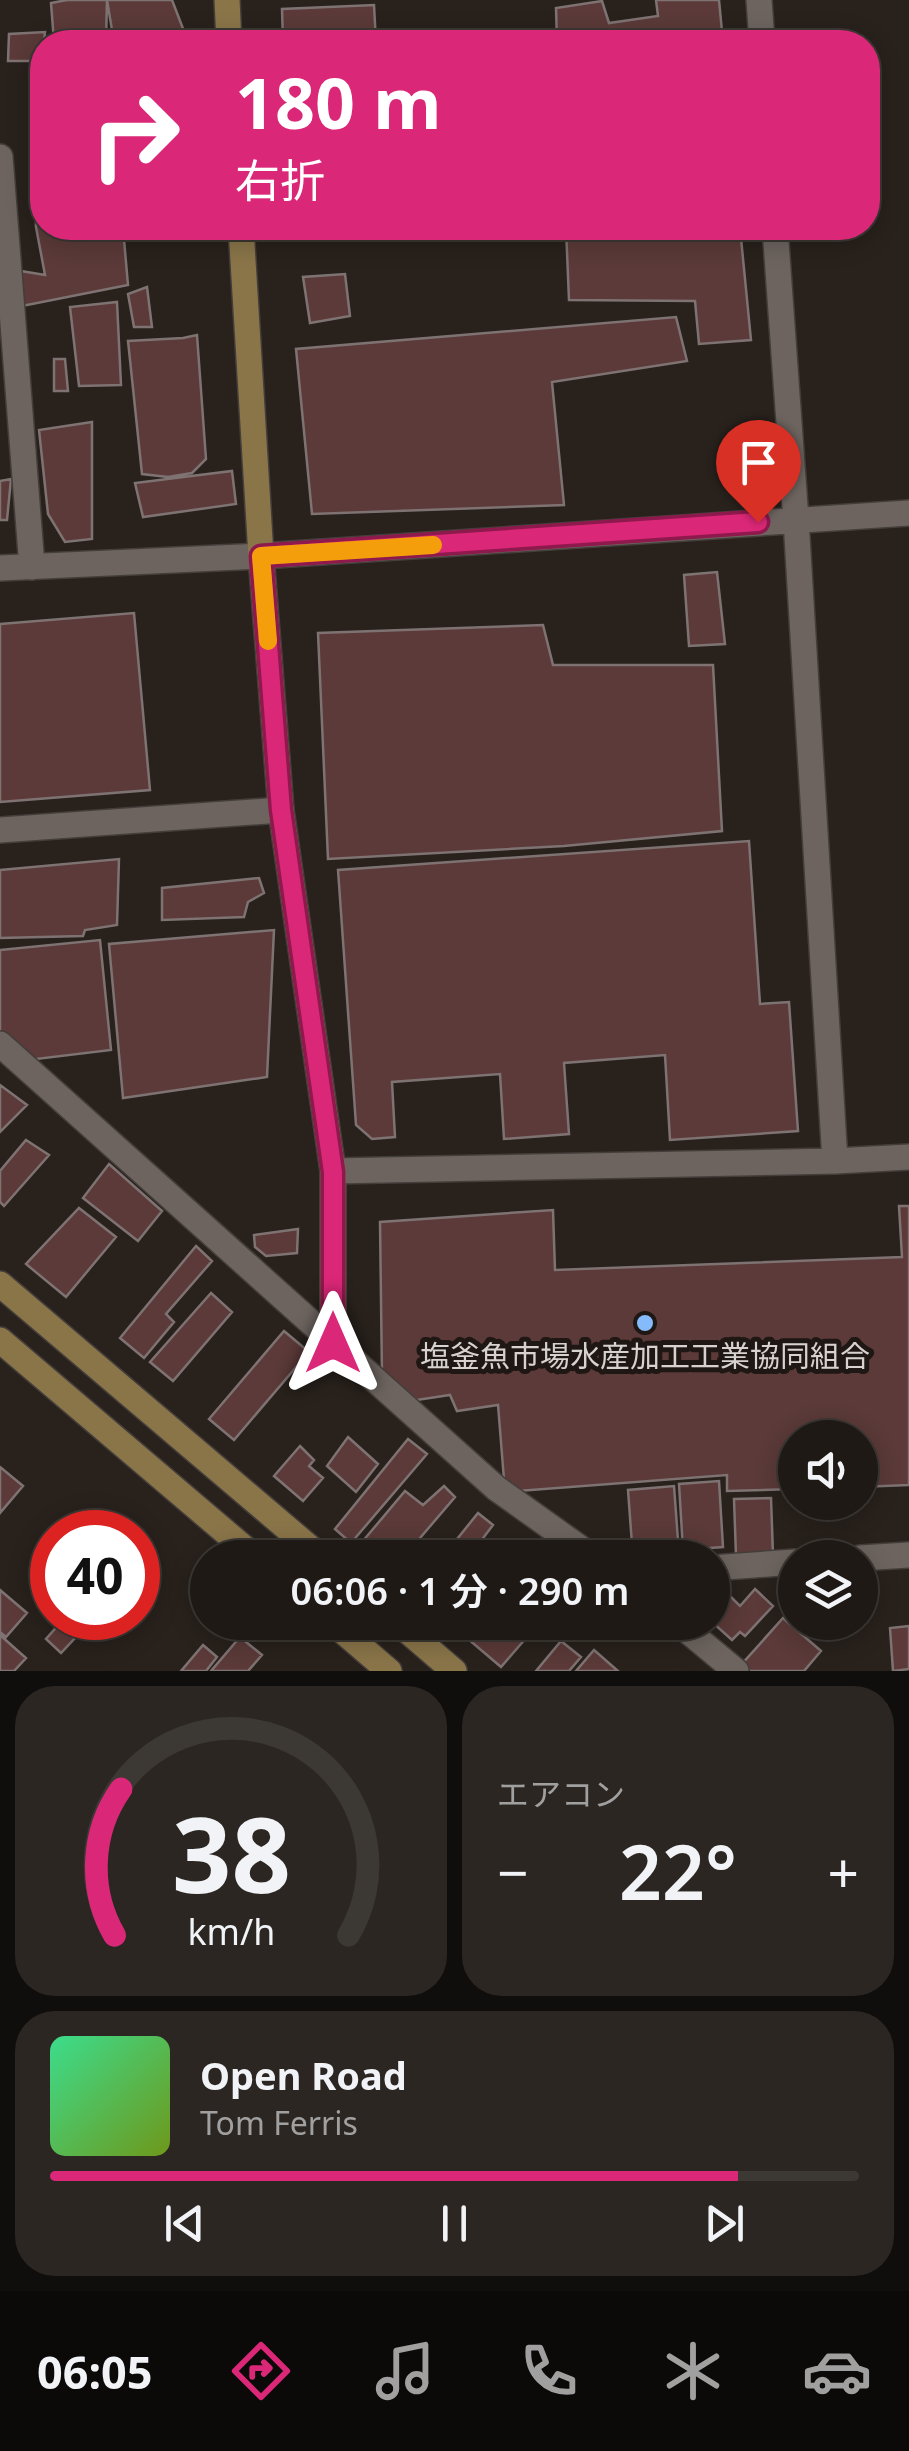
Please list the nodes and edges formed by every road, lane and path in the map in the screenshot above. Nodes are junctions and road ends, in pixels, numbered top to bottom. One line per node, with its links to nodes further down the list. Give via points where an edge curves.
1 (227, 0): 3 (street)
2 (759, 0): 4 (street)
3 (229, 30)
4 (761, 30)
5 (0, 158): 11 (street)
6 (242, 240): 10 (street)
7 (776, 240): 9 (street)
8 (909, 513): 9 (street)
9 (796, 520): 10 (street); 17 (street)
10 (261, 556): 11 (street); 13 (street)
11 (32, 567): 12 (street)
12 (0, 568)
13 (281, 810): 14 (street); 18 (street)
14 (0, 830)
15 (0, 1044): 21 (street)
16 (909, 1157): 17 (street)
17 (835, 1161): 18 (street)
18 (333, 1172): 21 (street)
19 (0, 1284): 23 (street)
20 (0, 1340): 22 (street)
21 (333, 1343): 24 (street, via 509,1500)
22 (235, 1540)
23 (301, 1540)
24 (568, 1540)
25 (909, 1554): 26 (street)
26 (878, 1557)
27 (778, 1563): 28 (street)
28 (730, 1567)
29 (353, 1640): 32 (street)
30 (419, 1640): 33 (street)
31 (698, 1640): 34 (street)
32 (389, 1671)
33 (454, 1671)
34 (736, 1671)

